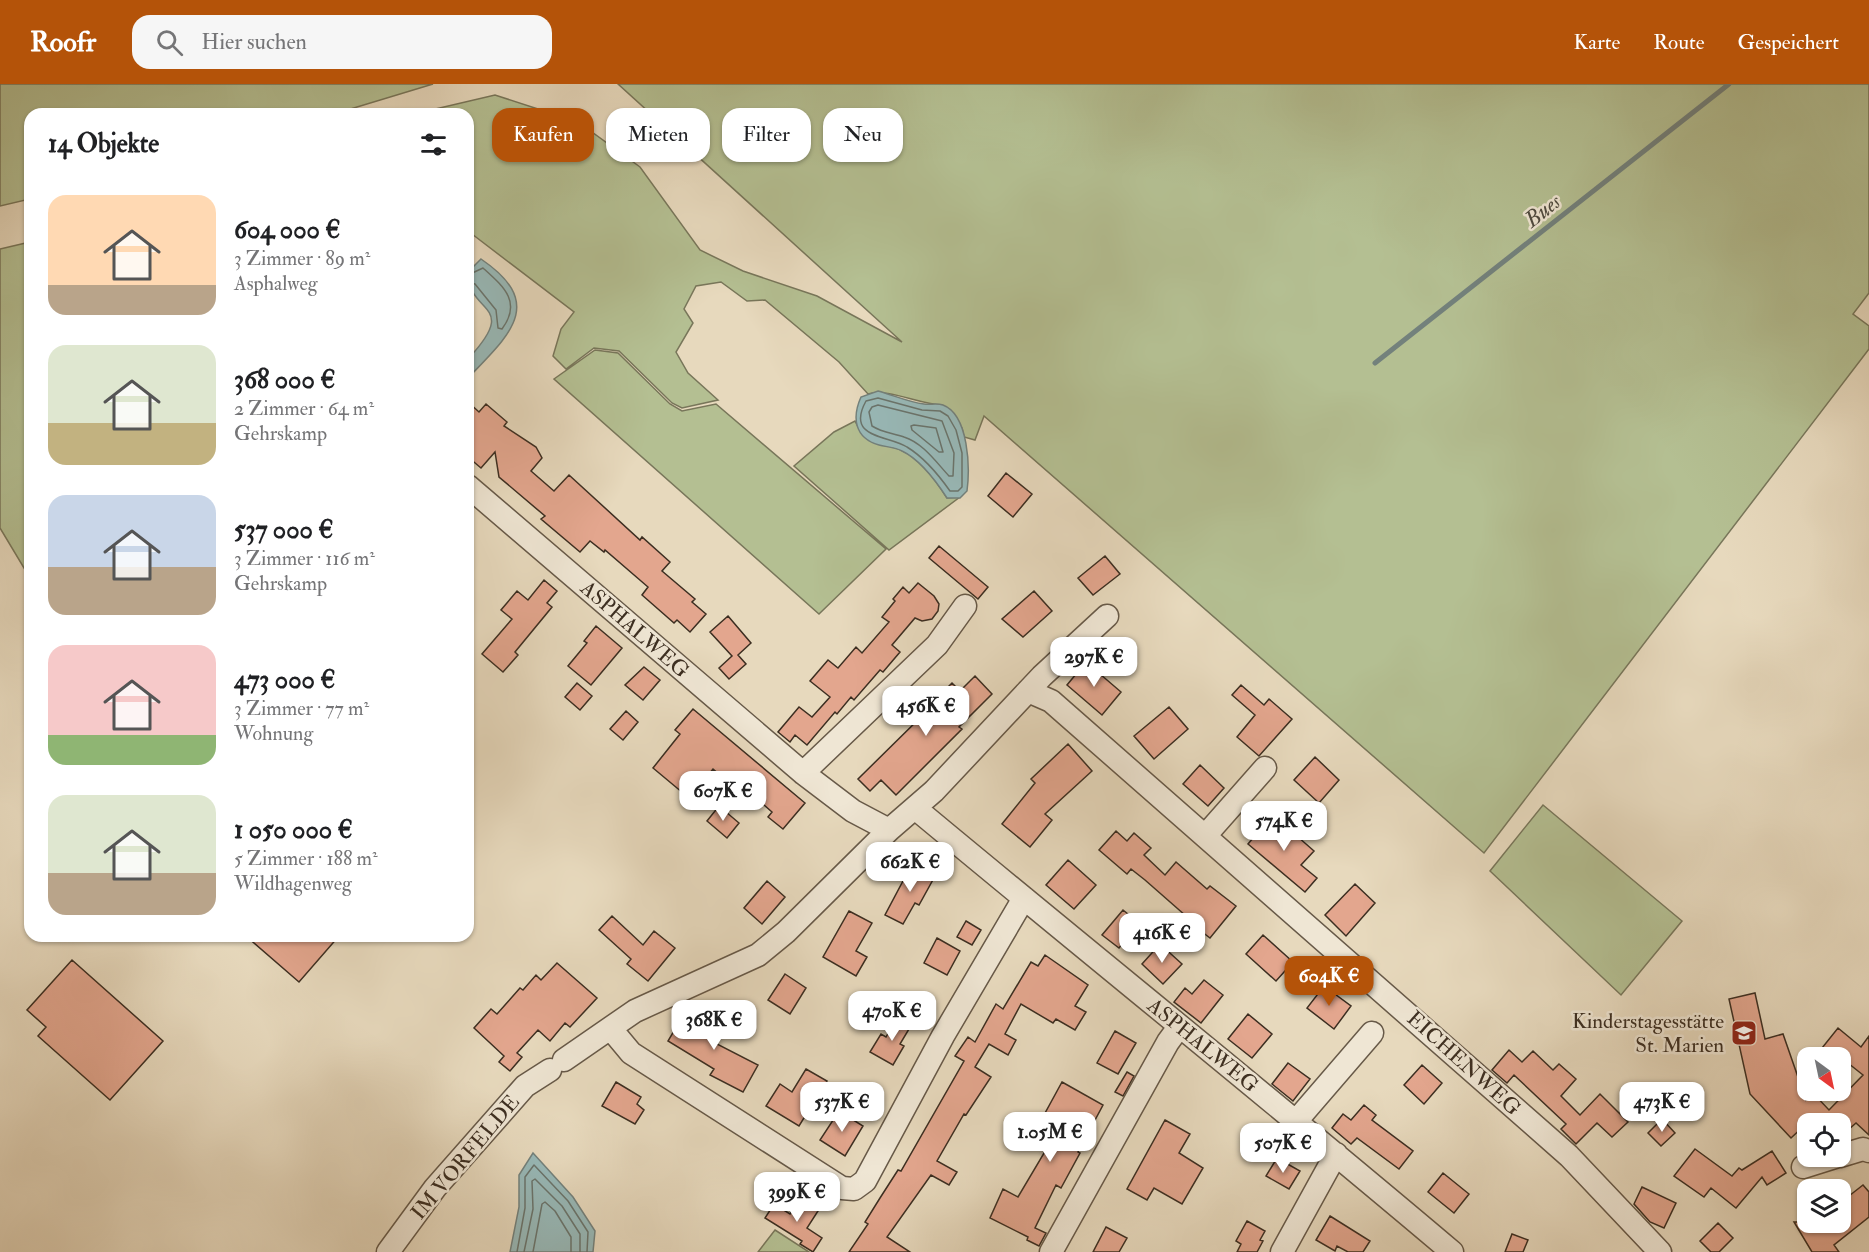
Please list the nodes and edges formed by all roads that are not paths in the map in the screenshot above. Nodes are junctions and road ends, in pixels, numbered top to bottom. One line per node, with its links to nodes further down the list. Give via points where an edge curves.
1 (474, 491): 6 (street, ASPHALWEG)
2 (965, 606): 6 (street, via 937,645)
3 (1107, 616): 4 (street)
4 (1029, 691): 7 (street); 9 (street, EICHENWEG, via 1051,701)
5 (1264, 768): 9 (street)
6 (802, 773): 8 (street, ASPHALWEG, via 853,812)
7 (915, 808): 8 (street, IM VORFELDE); 10 (street, ASPHALWEG)
8 (889, 830): 12 (street, IM VORFELDE, via 786,932 758,954 721,974 659,998)
9 (1205, 836): 22 (street, EICHENWEG, via 1569,1156)
10 (1023, 898): 11 (street, ASPHALWEG); 12 (street, via 865,1180 854,1189 842,1188 631,1053)
11 (1179, 1027): 14 (street, ASPHALWEG); 19 (street)
12 (611, 1029): 18 (street, IM VORFELDE, via 525,1086 435,1188)
13 (1372, 1033): 14 (street)
14 (1297, 1120): 17 (street, ASPHALWEG)
15 (1869, 1151): 16 (street)
16 (1851, 1152)
17 (1336, 1154): 20 (street); 21 (street, ASPHALWEG)
18 (388, 1252)
19 (1051, 1252)
20 (1282, 1252)
21 (1452, 1252)
22 (1660, 1252)

